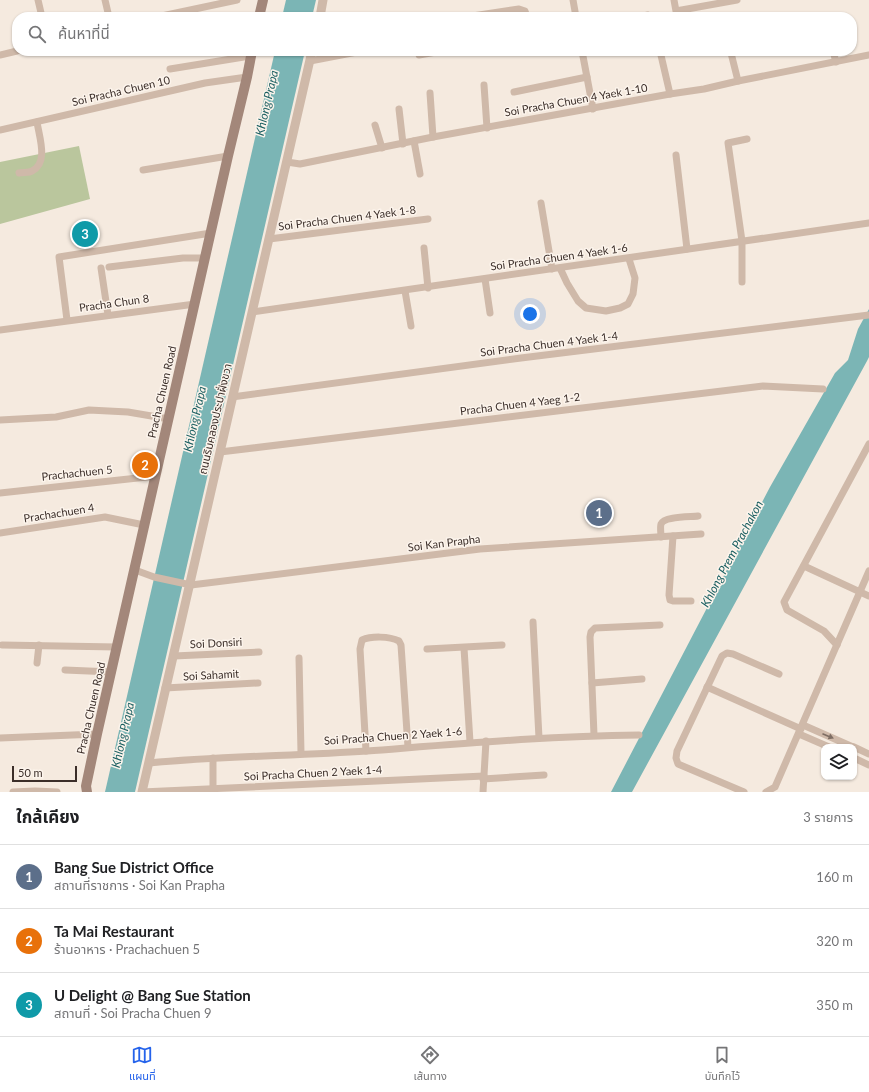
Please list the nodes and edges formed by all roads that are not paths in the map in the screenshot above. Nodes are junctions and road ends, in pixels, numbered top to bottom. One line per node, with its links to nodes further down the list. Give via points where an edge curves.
1 (38, 0): 9 (street)
2 (105, 0): 10 (street)
3 (237, 0): 11 (street)
4 (263, 0): 12 (main road)
5 (323, 0): 13 (street)
6 (573, 0): 16 (street)
7 (674, 0): 8 (street, via 676,11)
8 (737, 0)
9 (41, 12)
10 (108, 12)
11 (181, 12)
12 (260, 12)
13 (321, 12)
14 (499, 12): 15 (street, via 519,9)
15 (525, 12)
16 (575, 12)
17 (12, 52): 18 (street)
18 (0, 55)
19 (869, 55): 29 (street, Soi Pracha Chuen 4 Yaek 1-10)
20 (240, 56): 30 (street)
21 (251, 56): 31 (main road, Pracha Chuen Road)
22 (311, 56): 28 (street, ถนนริมคลองประปาฝั่งขวา)
23 (336, 56): 28 (street)
24 (583, 56): 32 (street)
25 (661, 56): 37 (street)
26 (732, 56): 33 (street)
27 (834, 56): 29 (street)
28 (310, 61): 51 (street, ถนนริมคลองประปาฝั่งขวา)
29 (836, 62): 33 (street, Soi Pracha Chuen 4 Yaek 1-10)
30 (170, 69)
31 (247, 77): 40 (street, Soi Pracha Chuen 10, via 205,83); 50 (main road, Pracha Chuen Road)
32 (587, 78): 35 (street); 39 (street)
33 (738, 81): 37 (street, Soi Pracha Chuen 4 Yaek 1-10)
34 (484, 85): 42 (street)
35 (514, 92)
36 (430, 93): 44 (street)
37 (670, 94): 39 (street, Soi Pracha Chuen 4 Yaek 1-10)
38 (399, 109): 47 (street)
39 (593, 109): 42 (street, Soi Pracha Chuen 4 Yaek 1-10)
40 (37, 122): 43 (street, Soi Pracha Chuen 10); 53 (street, via 43,158 32,172)
41 (375, 125): 48 (street)
42 (487, 128): 44 (street, Soi Pracha Chuen 4 Yaek 1-10)
43 (0, 130)
44 (433, 137): 46 (street, Soi Pracha Chuen 4 Yaek 1-10)
45 (746, 139): 60 (street, via 728,143)
46 (414, 141): 47 (street, Soi Pracha Chuen 4 Yaek 1-10); 54 (street)
47 (403, 144): 48 (street, Soi Pracha Chuen 4 Yaek 1-10)
48 (382, 148): 51 (street, Soi Pracha Chuen 4 Yaek 1-10, via 300,164)
49 (676, 155): 62 (street)
50 (228, 156): 52 (street); 58 (main road, Pracha Chuen Road)
51 (287, 162): 59 (street, ถนนริมคลองประปาฝั่งขวา)
52 (143, 170)
53 (20, 173)
54 (420, 174)
55 (541, 202): 68 (street)
56 (428, 219): 59 (street, Soi Pracha Chuen 4 Yaek 1-8)
57 (869, 223): 60 (street, Soi Pracha Chuen 4 Yaek 1-6)
58 (211, 233): 63 (main road, Pracha Chuen Road); 78 (street, via 59,257)
59 (269, 240): 74 (street, ถนนริมคลองประปาฝั่งขวา)
60 (742, 242): 62 (street, Soi Pracha Chuen 4 Yaek 1-6); 70 (street)
61 (424, 248): 71 (street)
62 (687, 250): 64 (street, Soi Pracha Chuen 4 Yaek 1-6)
63 (205, 258): 65 (street, via 183,258); 73 (main road, Pracha Chuen Road)
64 (629, 259): 67 (street, Soi Pracha Chuen 4 Yaek 1-6); 67 (street, via 635,278 633,294 628,304 606,311 586,308 578,301)
65 (109, 267)
66 (101, 268): 76 (street)
67 (560, 268): 68 (street, Soi Pracha Chuen 4 Yaek 1-6)
68 (552, 269): 69 (street, Soi Pracha Chuen 4 Yaek 1-6)
69 (485, 279): 71 (street, Soi Pracha Chuen 4 Yaek 1-6); 75 (street)
70 (742, 282)
71 (428, 288): 72 (street, Soi Pracha Chuen 4 Yaek 1-6)
72 (405, 291): 74 (street, Soi Pracha Chuen 4 Yaek 1-6); 79 (street)
73 (195, 304): 76 (street, Pracha Chun 8); 83 (main road, Pracha Chuen Road)
74 (252, 312): 82 (street, ถนนริมคลองประปาฝั่งขวา)
75 (490, 313)
76 (108, 315): 78 (street, Pracha Chun 8)
77 (869, 315): 82 (street, Soi Pracha Chuen 4 Yaek 1-4)
78 (67, 320): 80 (street, Pracha Chun 8)
79 (411, 326)
80 (0, 330)
81 (823, 389): 86 (street, Pracha Chuen 4 Yaeg 1-2, via 763,386)
82 (232, 397): 86 (street, ถนนริมคลองประปาฝั่งขวา)
83 (169, 419): 84 (street, via 128,412 89,410 56,417); 87 (main road, Pracha Chuen Road)
84 (0, 420)
85 (869, 444): 95 (street)
86 (220, 452): 98 (street, ถนนริมคลองประปาฝั่งขวา)
87 (156, 476): 88 (street, Prachachuen 5); 90 (main road, Pracha Chuen Road)
88 (0, 493)
89 (698, 516): 94 (street, via 664,520 661,524)
90 (144, 525): 91 (street, Prachachuen 4, via 105,517); 96 (main road, Pracha Chuen Road)
91 (0, 533)
92 (701, 534): 93 (street, Soi Kan Prapha)
93 (673, 536): 94 (street, Soi Kan Prapha); 101 (street, via 670,600)
94 (661, 537): 98 (street, Soi Kan Prapha, via 480,549)
95 (804, 566): 99 (street); 107 (street, via 784,602 785,606 787,610 824,631)
96 (135, 570): 98 (street, Soi Kan Prapha); 108 (main road, Pracha Chuen Road)
97 (869, 571): 99 (street)
98 (187, 584): 112 (street, ถนนริมคลองประปาฝั่งขวา)
99 (860, 592): 100 (street); 107 (street)
100 (869, 596)
101 (691, 601)
102 (533, 622): 128 (street)
103 (660, 625): 119 (street, via 595,628 590,637)
104 (2, 645): 105 (street)
105 (39, 645): 108 (street); 114 (street)
106 (502, 645): 109 (street)
107 (837, 645): 123 (street)
108 (117, 647): 116 (main road, Pracha Chuen Road)
109 (464, 648): 110 (street); 129 (street)
110 (427, 649)
111 (259, 652): 112 (street, Soi Donsiri)
112 (174, 656): 122 (street, ถนนริมคลองประปาฝั่งขวา)
113 (299, 658): 136 (street)
114 (37, 663)
115 (65, 670): 116 (street)
116 (112, 672): 124 (main road, Pracha Chuen Road)
117 (779, 674): 121 (street, via 727,653 722,656)
118 (642, 679): 119 (street)
119 (592, 683): 125 (street)
120 (258, 684): 122 (street, Soi Sahamit)
121 (706, 687): 123 (street); 150 (street, via 678,751 678,764)
122 (166, 688): 140 (street, ถนนริมคลองประปาฝั่งขวา)
123 (801, 729): 131 (street); 132 (street, one-way to 132); 151 (street, via 775,787)
124 (97, 734): 127 (street); 144 (main road, Pracha Chuen Road)
125 (594, 735): 126 (street, Soi Pracha Chuen 2 Yaek 1-6); 128 (street, Soi Pracha Chuen 2 Yaek 1-6)
126 (639, 735)
127 (0, 738)
128 (539, 738): 130 (street, Soi Pracha Chuen 2 Yaek 1-6)
129 (470, 742): 130 (street, Soi Pracha Chuen 2 Yaek 1-6); 133 (street, Soi Pracha Chuen 2 Yaek 1-6)
130 (486, 742): 143 (street)
131 (824, 744)
132 (844, 744)
133 (408, 747): 135 (street, Soi Pracha Chuen 2 Yaek 1-6); 135 (street, via 401,645 396,640 367,638 362,640 360,645)
134 (857, 749): 137 (street)
135 (366, 751): 136 (street, Soi Pracha Chuen 2 Yaek 1-6)
136 (301, 754): 138 (street, Soi Pracha Chuen 2 Yaek 1-6)
137 (869, 754)
138 (213, 758): 140 (street, Soi Pracha Chuen 2 Yaek 1-6); 145 (street)
139 (857, 759): 141 (street)
140 (149, 763): 148 (street, ถนนริมคลองประปาฝั่งขวา)
141 (869, 765)
142 (544, 775): 143 (street, Soi Pracha Chuen 2 Yaek 1-4)
143 (484, 777): 145 (street, Soi Pracha Chuen 2 Yaek 1-4); 149 (street)
144 (84, 790)
145 (209, 790): 148 (street, Soi Pracha Chuen 2 Yaek 1-4)
146 (13, 792): 147 (street)
147 (57, 792)
148 (142, 792)
149 (482, 792)
150 (744, 792)
151 (766, 792)

